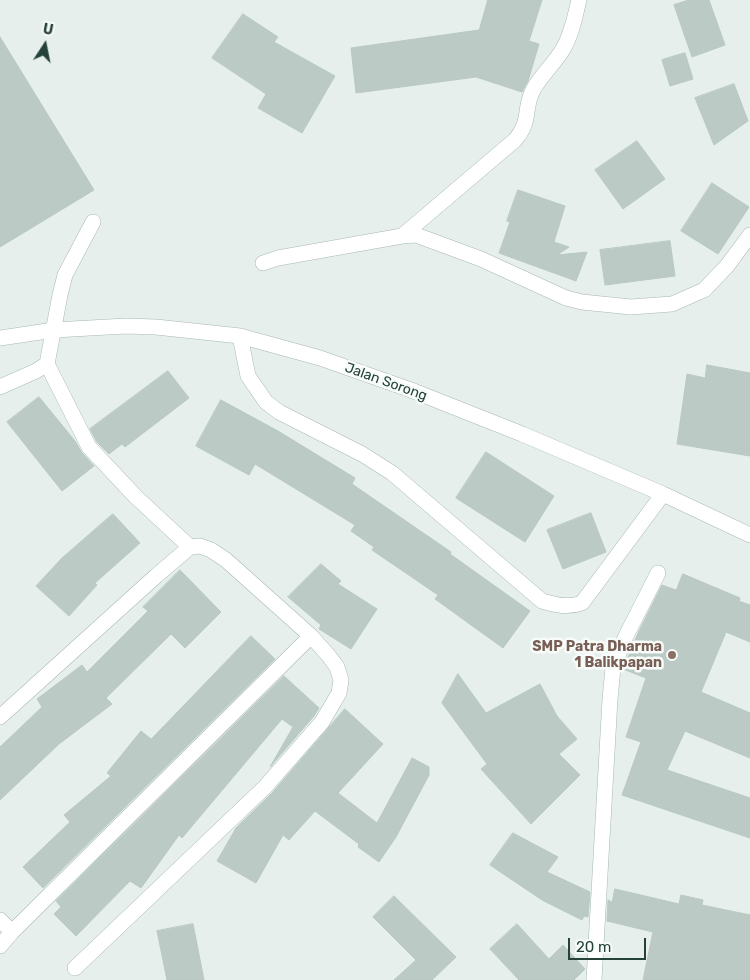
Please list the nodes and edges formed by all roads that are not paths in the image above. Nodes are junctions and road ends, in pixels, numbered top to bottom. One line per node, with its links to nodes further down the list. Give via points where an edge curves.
1 (579, 0): 4 (street, via 564,48 530,97 522,131)
2 (93, 222): 6 (street, via 65,275)
3 (750, 235): 4 (street, via 704,290 672,304 631,307 566,298 481,259 416,235)
4 (402, 236): 5 (street)
5 (263, 263)
6 (54, 330): 7 (street, Jalan Sorong, via 156,326); 8 (street, Jalan Sorong); 9 (street)
7 (240, 336): 11 (street, Jalan Sorong, via 320,358 411,390); 11 (street, via 248,376 266,402 278,412 362,454 392,473 542,601 563,607 582,604)
8 (0, 338)
9 (47, 364): 10 (street); 13 (street, via 89,447)
10 (0, 387)
11 (663, 494): 12 (street, Jalan Sorong)
12 (750, 535)
13 (190, 547): 15 (street, via 200,546 226,560); 16 (street)
14 (658, 573): 21 (street, via 613,668)
15 (311, 636): 18 (street); 20 (street, via 338,667 341,680 339,693 322,722 265,788)
16 (0, 716)
17 (0, 920): 18 (street)
18 (12, 932): 19 (street)
19 (0, 946)
20 (75, 968)
21 (594, 980)

